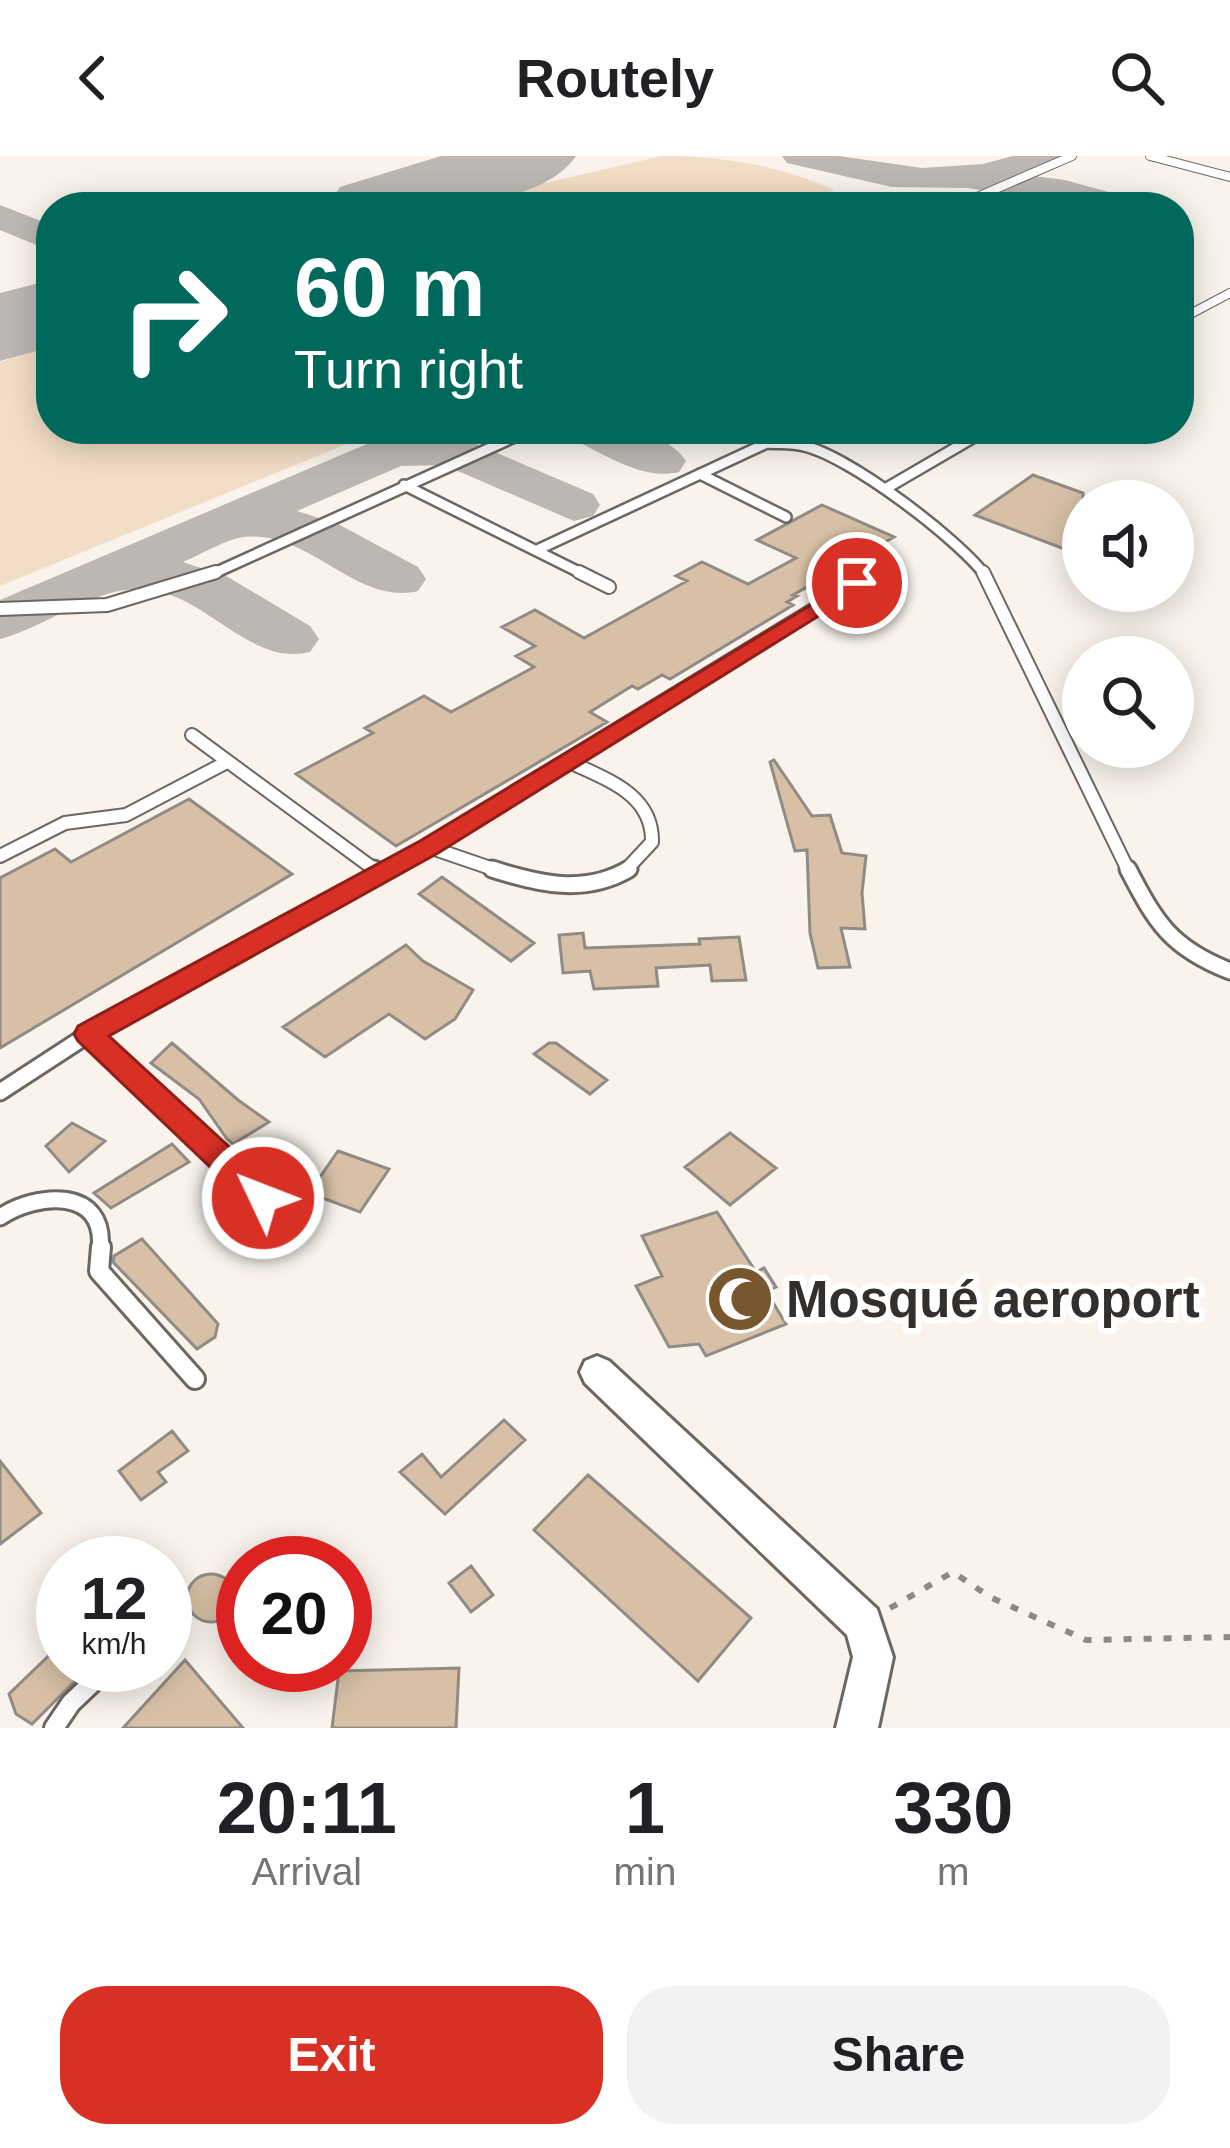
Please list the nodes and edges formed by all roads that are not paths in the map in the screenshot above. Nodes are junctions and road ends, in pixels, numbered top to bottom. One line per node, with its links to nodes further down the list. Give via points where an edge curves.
1 (1072, 156): 4 (lane)
2 (1150, 156): 3 (lane)
3 (1230, 177)
4 (989, 192)
5 (1229, 294): 6 (lane)
6 (1194, 312)
7 (497, 444): 12 (lane)
8 (773, 444): 11 (lane)
9 (798, 444): 13 (lane)
10 (962, 444): 13 (lane)
11 (700, 474): 14 (lane); 15 (lane)
12 (404, 484): 15 (lane); 18 (lane, via 176,587 107,605)
13 (885, 489): 25 (lane, via 956,541 985,575 1158,927 1182,950)
14 (787, 518)
15 (537, 550): 17 (lane)
16 (857, 583): 21 (lane)
17 (609, 587)
18 (0, 609)
19 (192, 735): 20 (lane)
20 (227, 762): 23 (lane, via 126,815 65,823); 24 (lane)
21 (570, 762): 22 (lane); 22 (lane, via 648,811 652,842 627,871 597,883 546,884)
22 (429, 847): 24 (lane)
23 (0, 856)
24 (378, 872): 26 (lane)
25 (1230, 971)
26 (88, 1034): 27 (lane); 28 (lane)
27 (0, 1093)
28 (263, 1198)
29 (0, 1217): 31 (lane, via 44,1196 84,1208 101,1233 99,1271)
30 (597, 1372): 34 (street, via 863,1623 873,1657)
31 (195, 1379)
32 (83, 1692): 33 (lane)
33 (54, 1728)
34 (856, 1728)

